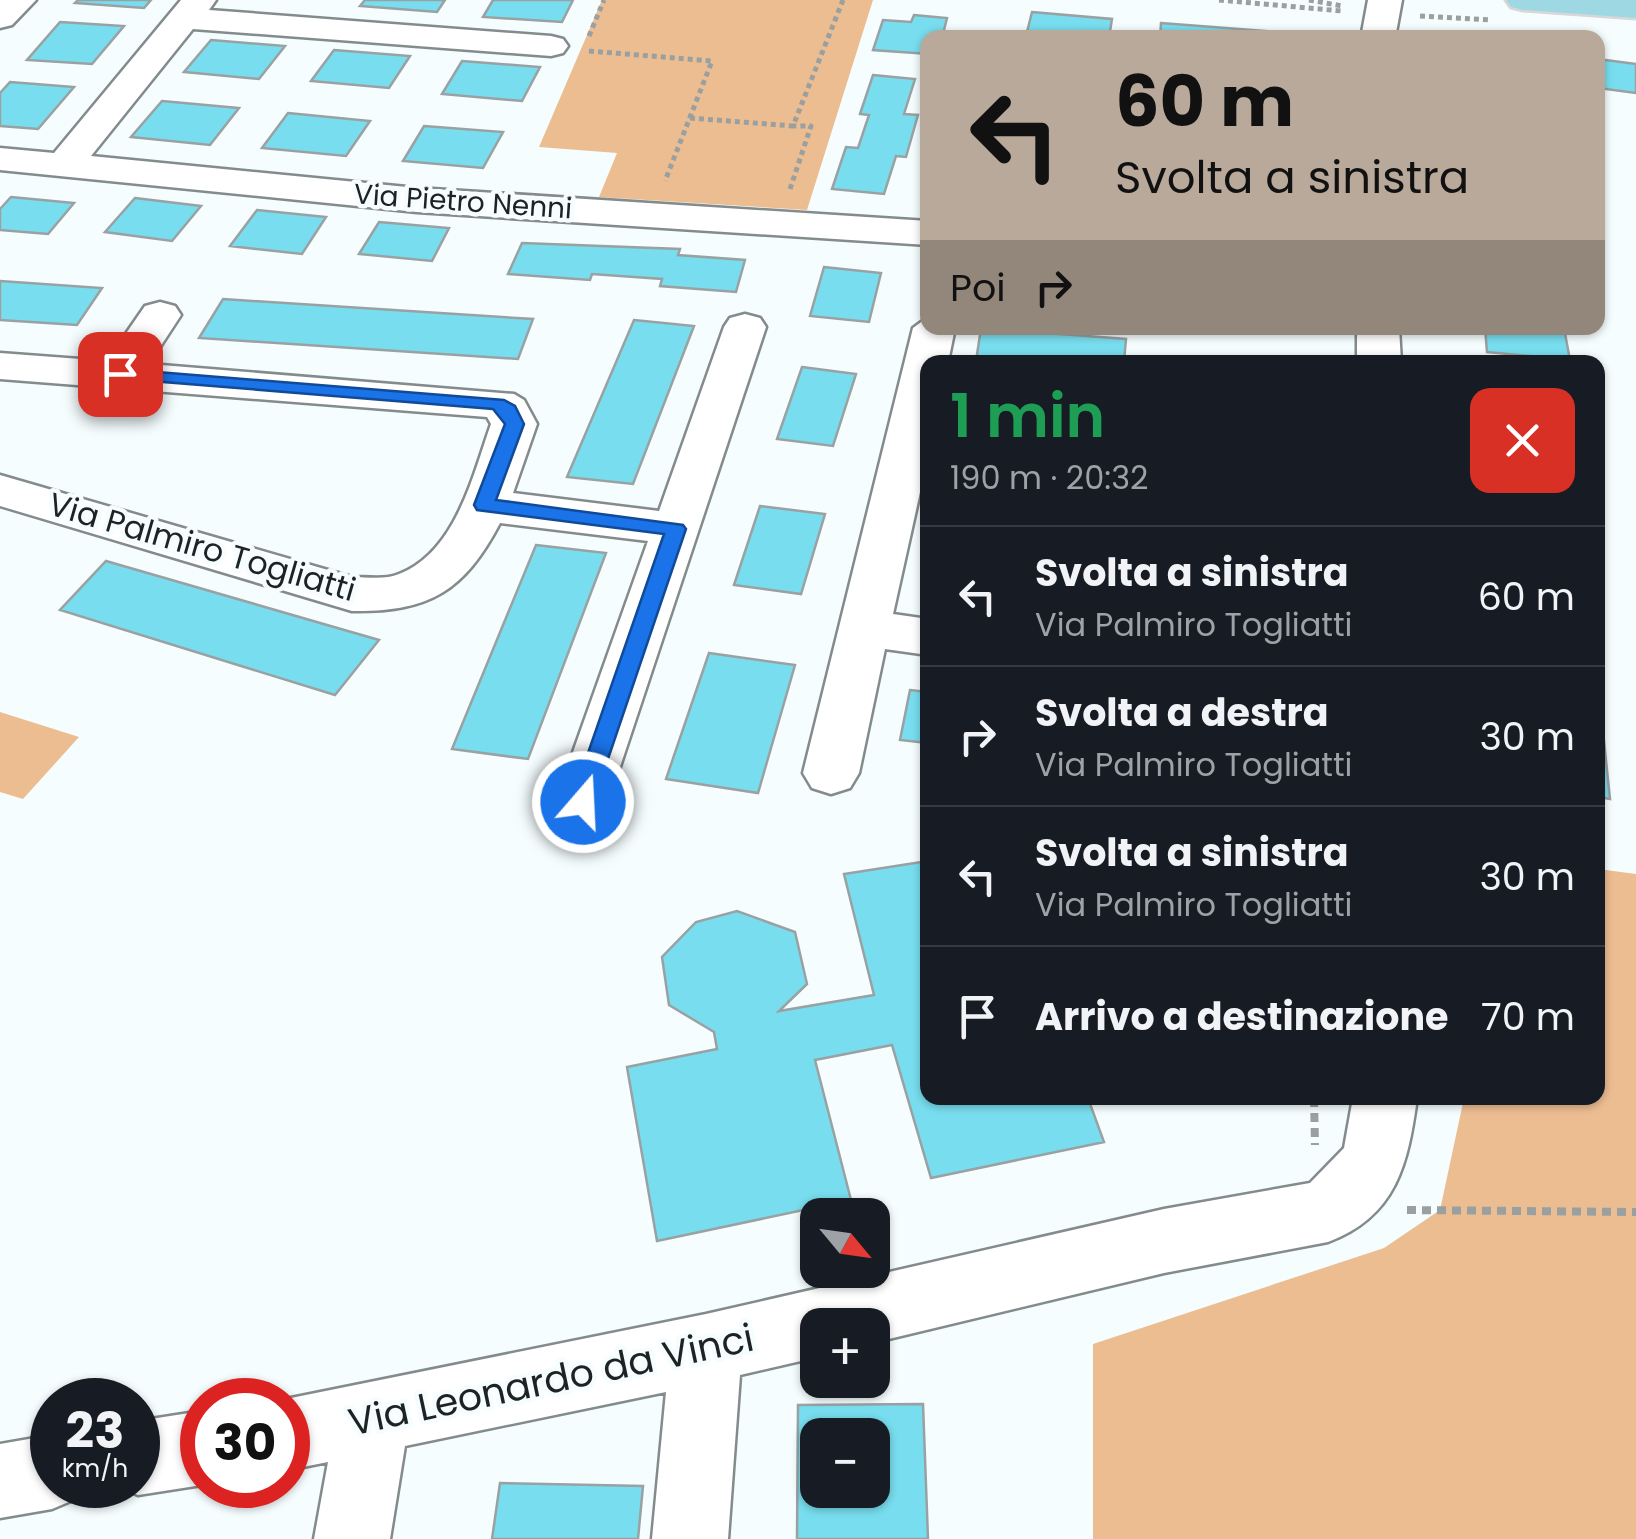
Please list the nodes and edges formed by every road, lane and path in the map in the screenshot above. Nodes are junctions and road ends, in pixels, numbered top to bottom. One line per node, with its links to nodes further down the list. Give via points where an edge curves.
1 (18, 0): 9 (street)
2 (604, 0): 11 (path, via 583,50 712,61)
3 (843, 0): 12 (path)
4 (1309, 0): 8 (path)
5 (1523, 0): 6 (main road)
6 (1636, 8)
7 (191, 9): 10 (street); 14 (street)
8 (1368, 14)
9 (0, 18)
10 (552, 46)
11 (690, 118): 12 (path); 15 (path)
12 (793, 126): 16 (path, via 811,126)
13 (0, 159): 14 (street, Via Pietro Nenni)
14 (64, 165): 15 (street, Via Pietro Nenni)
15 (652, 215): 16 (street, Via Pietro Nenni)
16 (779, 223): 17 (street, Via Pietro Nenni)
17 (920, 232)
18 (160, 315): 21 (street)
19 (746, 328): 25 (street)
20 (0, 366): 21 (street, Via Palmiro Togliatti)
21 (120, 374): 24 (street, Via Palmiro Togliatti, via 498,404 514,424)
22 (920, 407): 26 (street)
23 (0, 490): 24 (street, Via Palmiro Togliatti, via 352,594 416,588 442,570)
24 (484, 505): 25 (street)
25 (676, 529): 29 (street)
26 (867, 630): 27 (street); 28 (street)
27 (920, 636)
28 (831, 774)
29 (583, 802)
30 (1384, 1105): 31 (street, via 1375,1162)
31 (1328, 1212): 32 (path); 33 (street, Via Leonardo da Vinci, via 1164,1241)
32 (1636, 1212)
33 (706, 1350): 34 (street, Via Leonardo da Vinci); 39 (street)
34 (372, 1420): 35 (street, Via Leonardo da Vinci); 38 (street)
35 (310, 1430)
36 (30, 1476): 37 (street)
37 (0, 1481)
38 (352, 1539)
39 (690, 1539)

